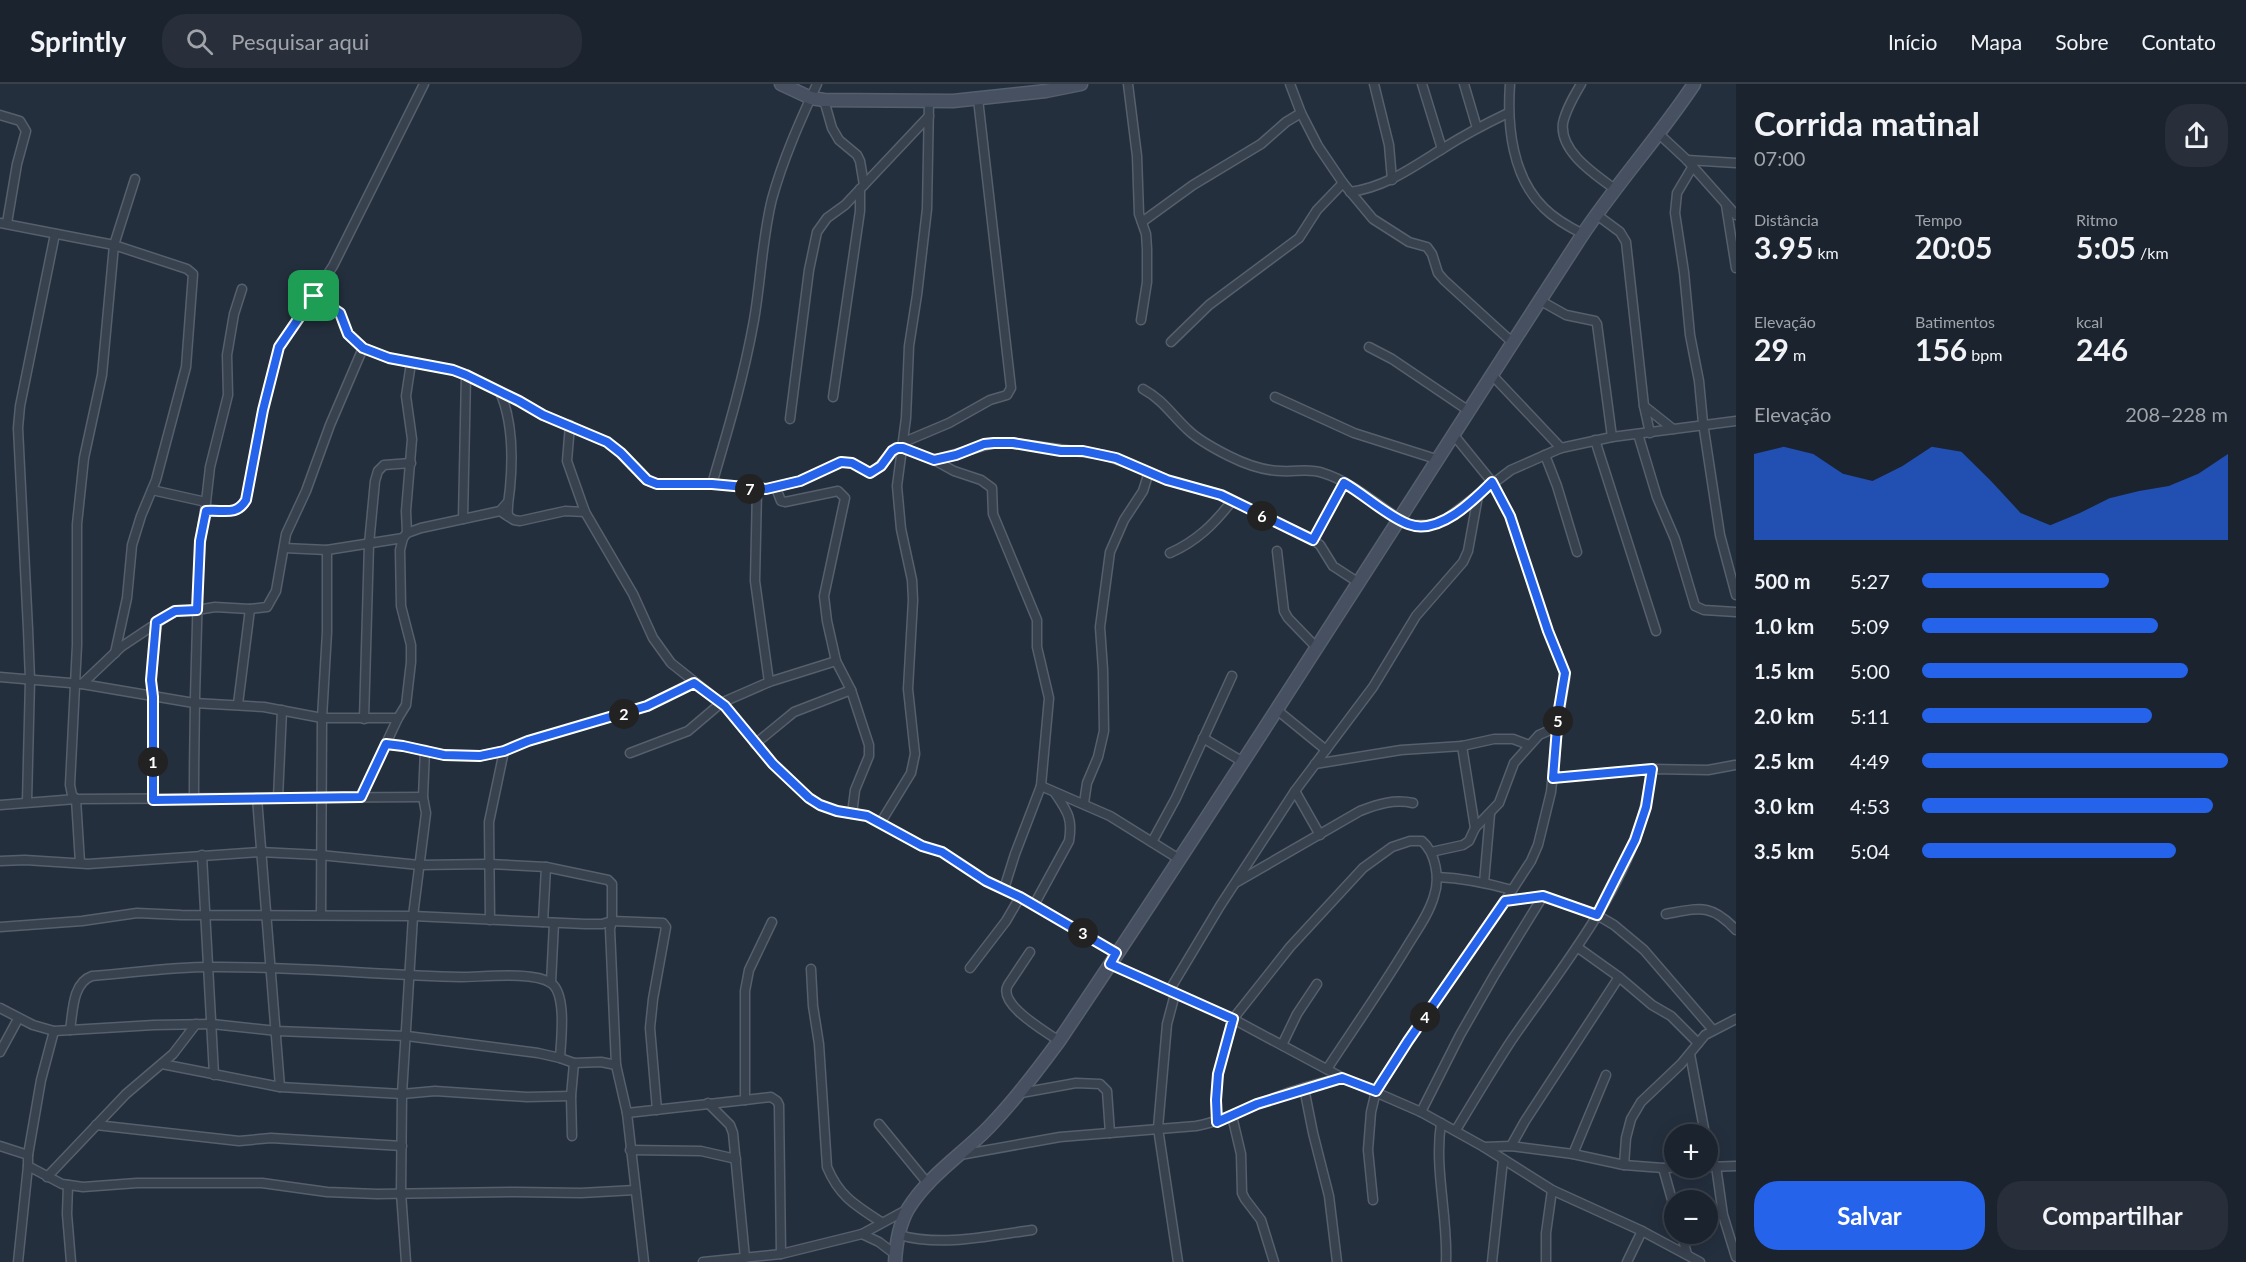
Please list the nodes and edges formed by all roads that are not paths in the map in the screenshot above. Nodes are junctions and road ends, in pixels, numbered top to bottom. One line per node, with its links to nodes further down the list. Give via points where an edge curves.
1 (424, 84): 42 (street, via 333,266)
2 (781, 84): 13 (street)
3 (817, 84): 13 (street)
4 (1081, 84): 14 (street)
5 (1128, 84): 35 (street, via 1139,214)
6 (1290, 84): 17 (street)
7 (1374, 84): 27 (street, via 1389,145)
8 (1422, 84): 23 (street)
9 (1464, 84): 21 (street)
10 (1510, 84): 18 (street)
11 (1581, 84): 30 (street, via 1565,117 1563,133 1587,167)
12 (1694, 84): 22 (street)
13 (811, 98): 15 (street); 77 (street, via 791,141 773,198 747,351)
14 (978, 99): 16 (street); 68 (street, via 1011,388 1007,394)
15 (825, 100): 16 (street); 29 (street, via 838,140 860,161)
16 (929, 101): 20 (street)
17 (1301, 113): 28 (street); 35 (street)
18 (1508, 113): 21 (street); 38 (street, via 1514,148 1532,194 1563,224)
19 (0, 115): 36 (street, via 20,121 26,131)
20 (929, 116): 29 (street); 68 (street, via 927,209 909,346)
21 (1477, 128): 23 (street)
22 (1659, 134): 24 (street); 30 (street)
23 (1442, 149): 27 (street)
24 (1690, 163): 25 (street); 32 (street); 60 (street, via 1677,193 1675,213)
25 (1736, 163)
26 (135, 179): 39 (street)
27 (1392, 180): 31 (street)
28 (1343, 183): 31 (street); 45 (street, via 1291,245 1209,305)
29 (862, 187): 54 (street); 58 (street, via 817,232 808,270)
30 (1616, 190): 33 (street)
31 (1350, 192): 46 (street, via 1373,219 1409,242 1427,247 1444,280)
32 (1725, 205): 34 (street); 40 (street)
33 (1597, 215): 38 (street); 56 (street, via 1620,232 1626,242)
34 (1736, 215)
35 (1143, 222): 44 (street, via 1147,282)
36 (3, 223): 37 (street)
37 (55, 234): 39 (street); 108 (street, via 18,428)
38 (1583, 234): 43 (street)
39 (114, 245): 79 (street, via 193,274 186,367); 111 (street, via 102,375 84,458 76,524)
40 (1736, 268)
41 (242, 289): 83 (street, via 227,355 227,402 210,467)
42 (314, 296): 48 (street, via 340,313 348,334); 83 (street, via 279,347 246,500 230,512)
43 (1541, 301): 46 (street); 66 (street, via 1566,315 1597,324)
44 (1141, 320)
45 (1171, 342)
46 (1513, 343): 51 (street)
47 (1369, 347): 57 (street, via 1401,364)
48 (363, 348): 49 (street); 91 (street, via 286,534)
49 (411, 363): 50 (street); 73 (street, via 406,396)
50 (466, 375): 53 (street); 86 (street)
51 (1493, 376): 57 (street); 69 (street)
52 (1143, 388): 76 (street, via 1197,437 1230,456 1262,469 1322,472)
53 (500, 392): 61 (street); 84 (street, via 511,425 510,489)
54 (833, 397)
55 (1275, 397): 71 (street, via 1354,433)
56 (1644, 406): 62 (street); 63 (street)
57 (1468, 411): 64 (street)
58 (790, 419)
59 (1736, 420): 60 (street)
60 (1702, 423): 62 (street); 97 (street, via 1720,535)
61 (570, 425): 77 (street, via 614,447 647,480 670,485); 85 (street, via 567,461)
62 (1673, 429): 63 (street)
63 (1650, 433): 65 (street)
64 (1453, 434): 71 (street); 75 (street)
65 (1638, 434): 66 (street); 100 (street, via 1695,606)
66 (1611, 437): 67 (street)
67 (1595, 440): 69 (street); 102 (street)
68 (903, 445): 72 (street); 78 (street, via 870,473 841,462); 154 (street, via 897,486 912,580 908,689 915,754 911,773)
69 (1561, 448): 70 (street)
70 (1545, 455): 75 (street); 94 (street)
71 (1436, 459): 87 (street)
72 (934, 460): 74 (street, via 984,444 1013,443 1104,455); 137 (street, via 992,488 993,514 1034,612 1037,647 1049,698)
73 (411, 463): 88 (street); 90 (street, via 384,465 378,471)
74 (1149, 472): 82 (street); 149 (street, via 1110,552 1100,627 1104,731)
75 (1492, 482): 81 (street); 122 (street, via 1510,516 1565,673)
76 (1344, 483): 87 (street); 89 (street)
77 (712, 484): 80 (street)
78 (776, 488): 80 (street); 105 (street, via 785,502 838,491 845,498 824,596)
79 (152, 490): 83 (street); 104 (street, via 132,545 127,598)
80 (757, 490): 109 (street, via 755,581)
81 (1478, 496): 87 (street, via 1431,525 1409,525); 129 (street, via 1463,562 1416,616 1373,687)
82 (1232, 501): 89 (street); 95 (street, via 1195,540)
83 (206, 506): 99 (street)
84 (504, 513): 85 (street, via 520,521 555,513); 86 (street)
85 (585, 513): 110 (street, via 662,652)
86 (463, 519): 88 (street)
87 (1399, 519): 96 (street)
88 (405, 536): 90 (street); 121 (street, via 400,550 401,606 411,662 406,705)
89 (1313, 540): 96 (street, via 1333,566)
90 (369, 544): 92 (street); 120 (street)
91 (284, 549): 92 (street); 98 (street, via 270,605)
92 (327, 550): 119 (street)
93 (1277, 551): 103 (street, via 1284,611)
94 (1577, 552)
95 (1170, 553)
96 (1359, 583): 103 (street)
97 (1736, 595)
98 (250, 609): 99 (street, via 230,606); 116 (street)
99 (197, 610): 101 (street, via 175,611); 114 (street)
100 (1736, 612)
101 (156, 622): 104 (street); 113 (street)
102 (1656, 631)
103 (1317, 648): 118 (street)
104 (115, 653): 111 (street)
105 (836, 661): 109 (street); 112 (street)
106 (1232, 676): 123 (street)
107 (0, 677): 108 (street)
108 (30, 680): 111 (street); 148 (street)
109 (769, 682): 115 (street)
110 (694, 683): 115 (street); 130 (street, via 647,706)
111 (78, 684): 113 (street); 145 (street, via 70,785)
112 (851, 690): 125 (street, via 794,712); 152 (street, via 869,745)
113 (153, 697): 114 (street); 147 (street)
114 (194, 703): 116 (street); 146 (street)
115 (721, 703): 125 (street); 131 (street, via 688,732)
116 (238, 704): 117 (street)
117 (282, 710): 119 (street); 144 (street)
118 (1277, 710): 129 (street); 132 (street)
119 (322, 718): 120 (street); 140 (street)
120 (364, 718): 121 (street)
121 (398, 718): 124 (street)
122 (1557, 727): 126 (street, via 1539,735); 136 (street)
123 (1203, 738): 132 (street); 157 (street)
124 (386, 744): 128 (street); 141 (street)
125 (755, 744): 152 (street, via 809,798)
126 (1529, 745): 127 (street, via 1494,738); 153 (street, via 1514,763 1499,803)
127 (1462, 746): 133 (street, via 1401,750); 155 (street)
128 (425, 750): 130 (street, via 462,757); 142 (street)
129 (1326, 750): 133 (street)
130 (504, 751): 165 (street, via 490,815)
131 (630, 753)
132 (1243, 762): 162 (street)
133 (1315, 765): 138 (street)
134 (1735, 765): 135 (street, via 1708,770)
135 (1652, 769): 136 (street); 181 (street, via 1646,807 1635,840)
136 (1553, 778): 172 (street, via 1538,845)
137 (1041, 786): 139 (street); 171 (street)
138 (1295, 791): 156 (street); 169 (street)
139 (1054, 792): 149 (street); 176 (street, via 1070,816 1070,835)
140 (322, 797): 141 (street); 144 (street); 161 (street)
141 (361, 797): 142 (street)
142 (423, 797): 166 (street, via 426,813)
143 (257, 798): 144 (street); 146 (street); 158 (street)
144 (278, 798)
145 (76, 799): 147 (street); 148 (street); 164 (street)
146 (194, 799): 147 (street)
147 (153, 800)
148 (27, 802): 151 (street)
149 (1084, 803): 157 (street)
150 (1413, 803): 156 (street, via 1377,804)
151 (0, 805)
152 (852, 814): 154 (street)
153 (1490, 814): 155 (street); 170 (street)
154 (881, 822): 171 (street)
155 (1475, 828): 159 (street, via 1466,844)
156 (1320, 835): 169 (street)
157 (1152, 842): 162 (street)
158 (260, 852): 160 (street); 161 (street); 179 (street)
159 (1431, 852): 168 (street); 204 (street, via 1422,841 1410,841 1363,868 1290,947)
160 (202, 855): 164 (street); 178 (street)
161 (320, 855): 166 (street); 180 (street)
162 (1179, 859): 192 (street)
163 (0, 861): 164 (street)
164 (80, 863)
165 (489, 864): 166 (street); 167 (street); 183 (street)
166 (419, 865): 182 (street)
167 (546, 867): 184 (street, via 608,880 612,884); 185 (street)
168 (1437, 877): 170 (street); 222 (street, via 1426,914)
169 (1236, 882): 201 (street)
170 (1484, 883): 172 (street)
171 (1004, 889): 174 (street)
172 (1512, 890): 175 (street)
173 (1543, 896): 175 (street); 181 (street); 235 (street, via 1494,974)
174 (1020, 897): 176 (street); 195 (street)
175 (1505, 901): 228 (street)
176 (1034, 905): 192 (street)
177 (1666, 914): 189 (street, via 1704,908)
178 (205, 915): 179 (street); 188 (street, via 137,913); 193 (street)
179 (266, 915): 180 (street); 194 (street)
180 (321, 915): 182 (street)
181 (1597, 915): 190 (street); 209 (street, via 1644,950)
182 (413, 916): 183 (street); 197 (street)
183 (490, 920): 185 (street)
184 (612, 921): 187 (street); 221 (street); 234 (street, via 663,923 666,927 650,1028)
185 (543, 922): 187 (street)
186 (772, 922): 232 (street, via 749,970 745,991)
187 (554, 923): 199 (street)
188 (0, 927)
189 (1736, 930)
190 (1577, 947): 198 (street); 244 (street, via 1490,1073)
191 (1030, 952): 213 (street, via 1005,990 1006,996 1017,1010)
192 (1113, 958): 201 (street); 213 (street)
193 (208, 967): 194 (street); 207 (street); 208 (street, via 86,978 78,990)
194 (269, 968): 197 (street); 211 (street)
195 (969, 968)
196 (812, 969): 271 (street, via 826,1167 842,1196)
197 (410, 973): 199 (street, via 516,976); 212 (street)
198 (1619, 977): 214 (street, via 1676,1020); 249 (street)
199 (551, 983): 218 (street, via 560,998)
200 (1317, 984): 215 (street)
201 (1172, 993): 204 (street); 243 (street)
202 (0, 1008): 203 (street)
203 (18, 1019): 210 (street); 216 (street)
204 (1233, 1019): 215 (street); 238 (street, via 1218,1074)
205 (1736, 1019): 209 (street)
206 (196, 1024): 207 (street); 208 (street); 219 (street)
207 (212, 1024): 211 (street); 223 (street)
208 (70, 1030): 210 (street)
209 (1713, 1030): 214 (street)
210 (54, 1031): 253 (street)
211 (277, 1031): 212 (street); 226 (street)
212 (407, 1036): 218 (street); 230 (street)
213 (1059, 1041): 229 (street)
214 (1698, 1043): 217 (street)
215 (1282, 1045): 222 (street)
216 (0, 1052)
217 (1690, 1054): 241 (street); 257 (street, via 1641,1102 1631,1119)
218 (560, 1058): 220 (street)
219 (162, 1064): 223 (street); 242 (street)
220 (574, 1064): 221 (street); 231 (street)
221 (615, 1065): 236 (street)
222 (1327, 1070): 225 (street)
223 (214, 1075): 226 (street)
224 (1606, 1075): 252 (street)
225 (1342, 1078): 227 (street); 228 (street)
226 (280, 1087): 230 (street)
227 (1304, 1088): 237 (street); 289 (street, via 1329,1196)
228 (1376, 1091): 235 (street); 269 (street, via 1368,1149)
229 (1021, 1093): 245 (street, via 1076,1083 1100,1083 1107,1090); 254 (street)
230 (402, 1094): 231 (street, via 435,1091); 248 (street)
231 (571, 1096): 246 (street)
232 (745, 1100): 233 (street); 277 (street, via 771,1097 779,1106)
233 (708, 1103): 234 (street); 255 (street, via 730,1125)
234 (657, 1110): 236 (street)
235 (1420, 1112): 239 (street)
236 (627, 1113): 251 (street)
237 (1232, 1116): 238 (street); 288 (street, via 1241,1154 1242,1193 1261,1220)
238 (1217, 1122): 243 (street)
239 (1441, 1123): 244 (street); 290 (street, via 1437,1162 1446,1221)
240 (879, 1124): 265 (street)
241 (1703, 1124)
242 (96, 1125): 248 (street, via 239,1141 271,1138); 262 (street)
243 (1158, 1128): 245 (street); 287 (street)
244 (1456, 1130): 250 (street)
245 (1110, 1133): 254 (street, via 1060,1137)
246 (572, 1136)
247 (0, 1146): 253 (street)
248 (402, 1146): 268 (street)
249 (1511, 1146): 250 (street); 252 (street)
250 (1484, 1147): 256 (street)
251 (630, 1150): 255 (street, via 701,1151); 266 (street)
252 (1573, 1154): 257 (street)
253 (28, 1155): 258 (street)
254 (957, 1156): 265 (street)
255 (736, 1159): 280 (street)
256 (1503, 1160): 267 (street); 291 (street)
257 (1624, 1165): 261 (street)
258 (28, 1166): 262 (street); 282 (street)
259 (1718, 1166): 260 (street)
260 (1736, 1166)
261 (1664, 1168)
262 (47, 1178): 264 (street)
263 (1714, 1178): 279 (street)
264 (68, 1185): 268 (street, via 262,1184 327,1192); 283 (street)
265 (928, 1185): 270 (street)
266 (635, 1190): 268 (street); 285 (street)
267 (1552, 1191): 273 (street); 292 (street, via 1545,1233)
268 (401, 1192): 284 (street)
269 (1373, 1200)
270 (908, 1209): 271 (street); 275 (street)
271 (881, 1222): 274 (street)
272 (1032, 1230): 275 (street, via 925,1241)
273 (1642, 1231): 278 (street); 293 (street)
274 (862, 1234): 277 (street); 281 (street, via 879,1242)
275 (899, 1235): 281 (street)
276 (1684, 1244): 278 (street)
277 (781, 1254): 280 (street)
278 (1687, 1254): 294 (street)
279 (1736, 1257)
280 (745, 1258): 286 (street)
281 (895, 1258)
282 (18, 1262)
283 (71, 1262)
284 (406, 1262)
285 (644, 1262)
286 (703, 1262)
287 (1178, 1262)
288 (1274, 1262)
289 (1337, 1262)
290 (1446, 1262)
291 (1492, 1262)
292 (1546, 1262)
293 (1627, 1262)
294 (1700, 1262)

